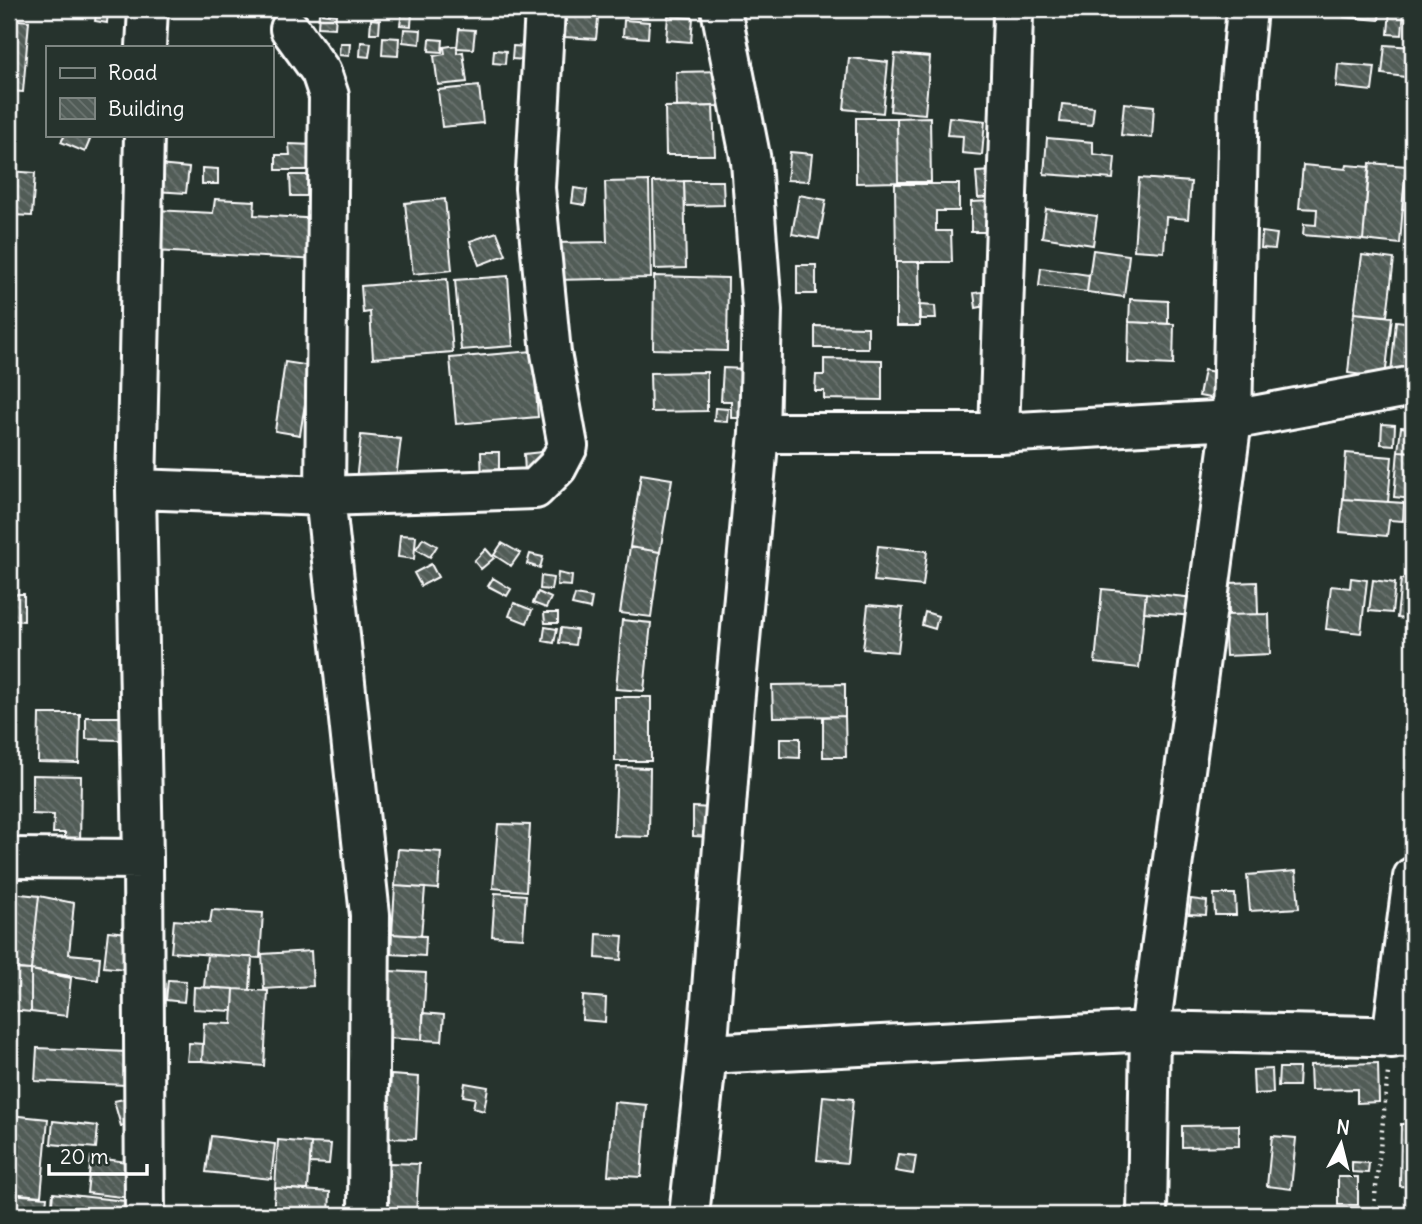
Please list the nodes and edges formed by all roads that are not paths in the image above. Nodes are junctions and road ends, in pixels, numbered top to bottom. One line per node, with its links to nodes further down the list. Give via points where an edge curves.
1 (148, 9): 7 (street)
2 (545, 9): 14 (street, via 536,188 551,353 568,446 557,467 535,489)
3 (721, 9): 11 (street, via 751,161 762,310)
4 (1247, 9): 10 (street, via 1239,90)
5 (1013, 16): 12 (street)
6 (290, 29): 14 (street, via 321,72 329,96)
7 (146, 46)
8 (144, 136): 13 (street)
9 (1413, 386): 10 (street)
10 (1232, 420): 12 (street); 18 (street)
11 (759, 433): 12 (street); 20 (street)
12 (999, 433)
13 (136, 489): 14 (street); 16 (street)
14 (326, 496): 22 (street, via 370,915)
15 (9, 858): 16 (street)
16 (143, 859): 21 (street)
17 (1413, 877): 19 (street)
18 (1150, 1031): 19 (street); 20 (street); 24 (street)
19 (1403, 1037)
20 (707, 1054): 23 (street)
21 (145, 1215)
22 (369, 1215)
23 (689, 1215)
24 (1147, 1215)

